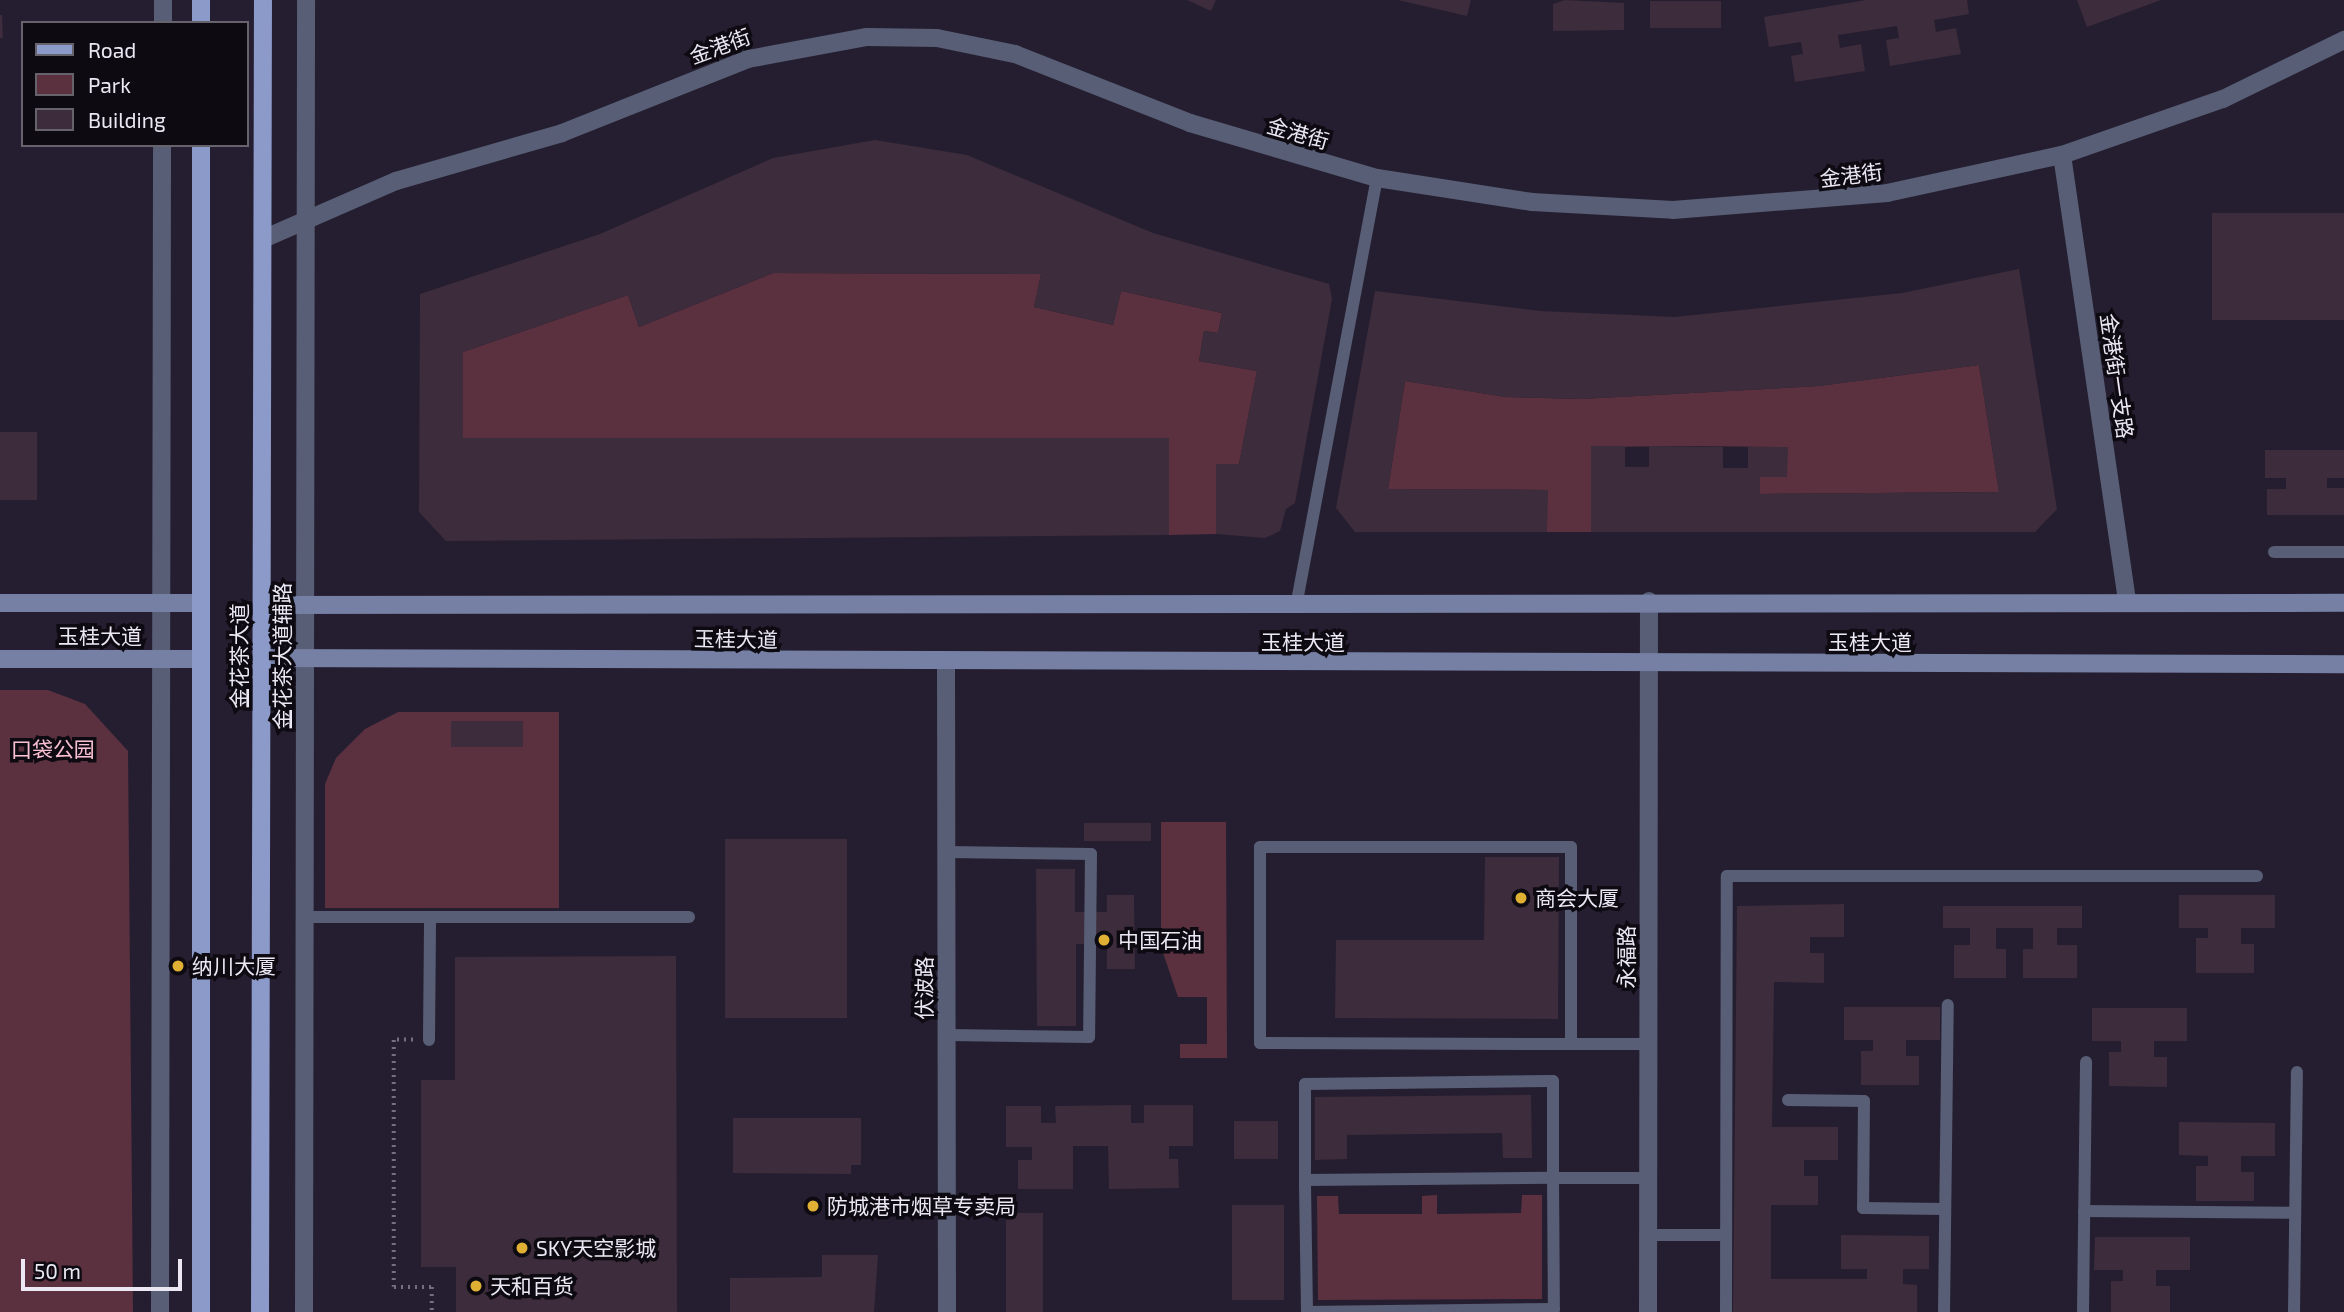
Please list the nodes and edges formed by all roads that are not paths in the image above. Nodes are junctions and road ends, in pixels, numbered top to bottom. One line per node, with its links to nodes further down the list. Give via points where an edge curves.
1 (163, 0): 5 (street)
2 (201, 0): 6 (main road)
3 (263, 0): 13 (main road, 金花茶大道)
4 (306, 0): 12 (street, 金花茶大道辅路)
5 (163, 21)
6 (201, 21)
7 (2344, 40): 10 (street, 金港街, via 2223,99)
8 (162, 147): 20 (street)
9 (201, 147): 21 (main road, 金花茶大道)
10 (2062, 156): 11 (street, 金港街, via 1887,194 1727,208 1532,202); 18 (street, 金港街一支路)
11 (1377, 178): 12 (street, 金港街, via 1215,132 1015,54 937,38 867,37 748,59 562,132 396,181); 16 (lane)
12 (306, 221): 13 (street, 金港街); 24 (street, 金花茶大道辅路)
13 (262, 239): 23 (main road, 金花茶大道)
14 (2274, 552): 15 (lane)
15 (2344, 552)
16 (1297, 601): 17 (main road, 玉桂大道); 24 (main road, 玉桂大道)
17 (1649, 601): 18 (main road, 玉桂大道); 31 (street, 永福路)
18 (2127, 602): 22 (main road, 玉桂大道)
19 (0, 603): 20 (main road, 玉桂大道)
20 (161, 603): 21 (main road, 玉桂大道); 28 (street)
21 (201, 603): 29 (main road, 金花茶大道)
22 (2344, 603)
23 (261, 605): 24 (main road, 玉桂大道); 25 (main road, 金花茶大道)
24 (305, 605): 26 (street, 金花茶大道辅路)
25 (261, 657): 26 (main road, 玉桂大道); 56 (main road, 金花茶大道)
26 (305, 658): 30 (main road, 玉桂大道); 35 (street, 金花茶大道辅路)
27 (0, 659): 28 (main road, 玉桂大道)
28 (161, 659): 29 (main road, 玉桂大道); 54 (street)
29 (201, 659): 55 (main road, 金花茶大道)
30 (946, 664): 31 (main road, 玉桂大道); 33 (street, 伏波路)
31 (1649, 664): 32 (main road, 玉桂大道); 42 (street, 永福路)
32 (2344, 664)
33 (947, 852): 39 (street, 伏波路); 39 (lane, via 1091,853 1089,1037)
34 (2258, 877): 53 (lane, via 1727,876)
35 (304, 917): 36 (lane); 57 (street, 金花茶大道辅路)
36 (430, 917): 37 (lane); 40 (lane)
37 (689, 917)
38 (1948, 1005): 49 (lane)
39 (947, 1035): 58 (street, 伏波路)
40 (429, 1040)
41 (1571, 1044): 41 (lane, via 1260,1044 1260,848 1571,848); 42 (lane)
42 (1649, 1044): 47 (street, 永福路)
43 (2086, 1062): 50 (lane)
44 (2297, 1072): 51 (lane)
45 (1788, 1100): 49 (lane, via 1864,1101 1863,1208)
46 (1553, 1178): 47 (lane); 48 (lane); 48 (lane, via 1553,1082 1484,1082 1305,1084); 48 (lane, via 1554,1309 1321,1311 1307,1311)
47 (1648, 1178): 52 (street, 永福路)
48 (1305, 1180)
49 (1945, 1209): 61 (lane)
50 (2084, 1211): 51 (lane); 62 (lane)
51 (2295, 1213): 63 (lane)
52 (1648, 1235): 53 (lane); 59 (street, 永福路)
53 (1726, 1235): 60 (lane)
54 (160, 1312)
55 (201, 1312)
56 (260, 1312)
57 (304, 1312)
58 (947, 1312)
59 (1648, 1312)
60 (1726, 1312)
61 (1944, 1312)
62 (2083, 1312)
63 (2294, 1312)

